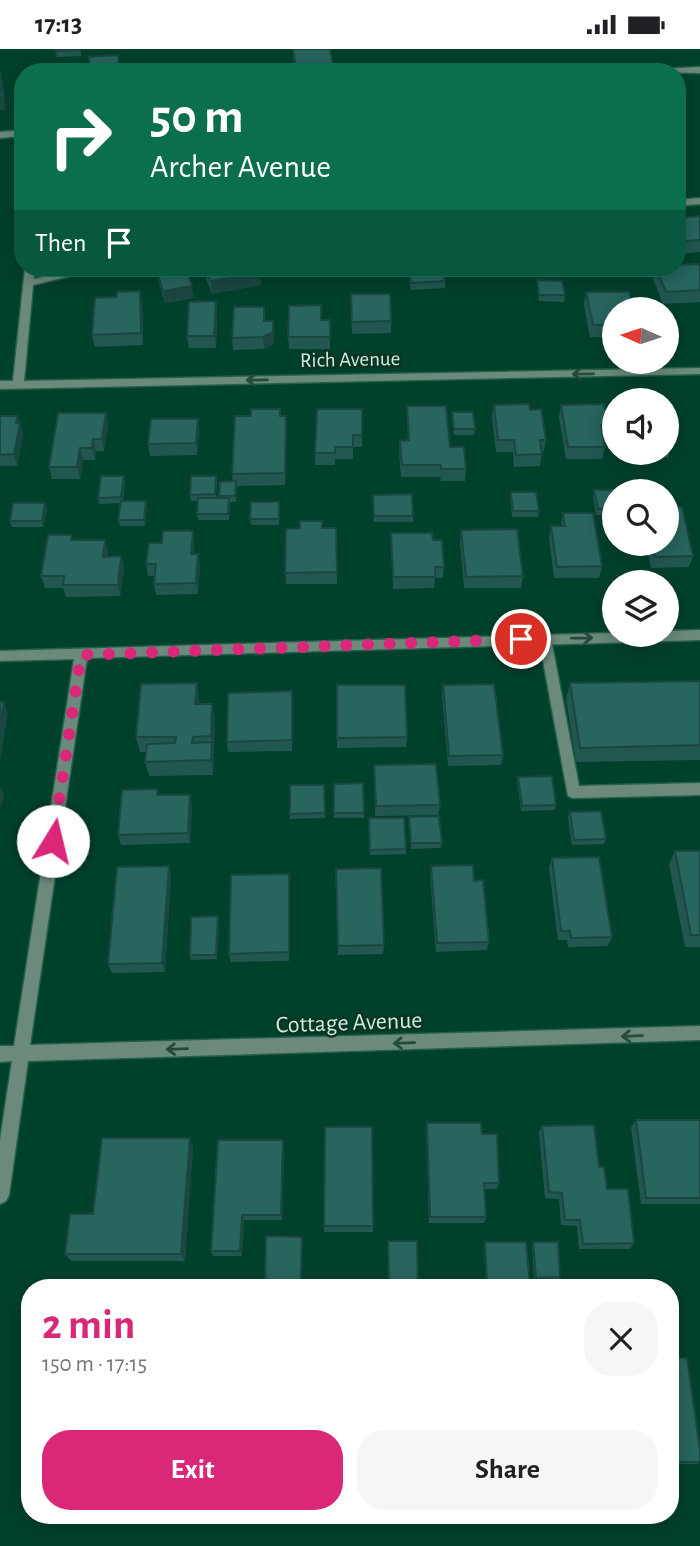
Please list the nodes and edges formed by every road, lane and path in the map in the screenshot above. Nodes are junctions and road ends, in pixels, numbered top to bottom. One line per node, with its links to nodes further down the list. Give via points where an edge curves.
1 (29, 277): 3 (street)
2 (56, 277): 3 (street)
3 (28, 283): 6 (street)
4 (700, 372): 6 (street, Rich Avenue, one-way to 6)
5 (0, 385): 6 (street, Rich Avenue)
6 (18, 385)
7 (700, 635): 8 (street, one-way to 7)
8 (545, 639): 9 (street); 11 (street, via 573,792)
9 (81, 655): 10 (street); 13 (street)
10 (0, 656)
11 (700, 789)
12 (700, 1033): 13 (street, Cottage Avenue, one-way to 13)
13 (21, 1053): 14 (street, Cottage Avenue); 15 (street)
14 (0, 1054)
15 (0, 1195)

